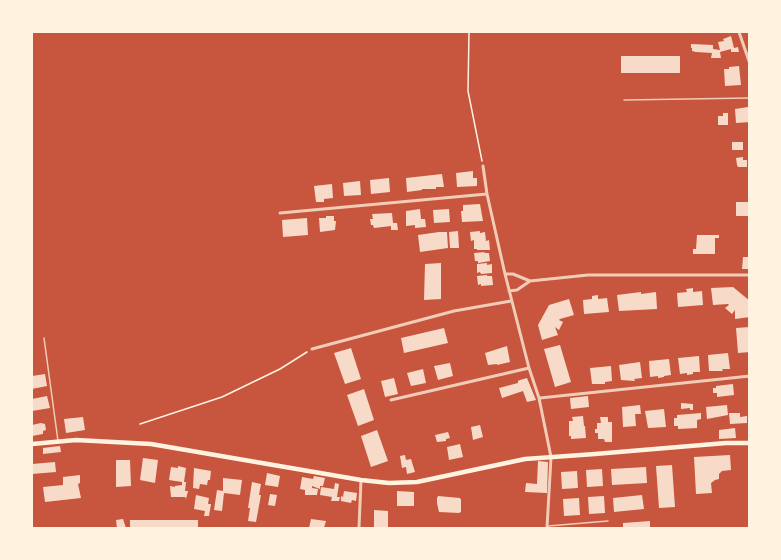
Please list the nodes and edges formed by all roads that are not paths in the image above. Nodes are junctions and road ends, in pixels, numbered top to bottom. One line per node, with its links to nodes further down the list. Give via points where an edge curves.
1 (739, 32): 2 (street)
2 (750, 64)
3 (750, 98): 4 (lane)
4 (624, 100)
5 (483, 166): 6 (street)
6 (487, 194): 7 (street); 8 (street)
7 (280, 213)
8 (505, 274): 10 (street); 11 (street)
9 (749, 275): 10 (street, via 588,275)
10 (530, 281): 11 (street)
11 (509, 291): 12 (street)
12 (512, 301): 14 (street, via 454,311); 15 (street)
13 (44, 338): 19 (lane)
14 (312, 349)
15 (529, 368): 17 (street); 18 (street)
16 (750, 376): 17 (street)
17 (539, 398): 22 (street)
18 (391, 400)
19 (58, 442): 21 (main road); 23 (main road, via 150,444)
20 (750, 443): 22 (main road)
21 (32, 444)
22 (551, 456): 23 (main road, via 417,482); 25 (street)
23 (361, 480): 26 (street)
24 (608, 521): 25 (lane)
25 (547, 527)
26 (360, 528)

